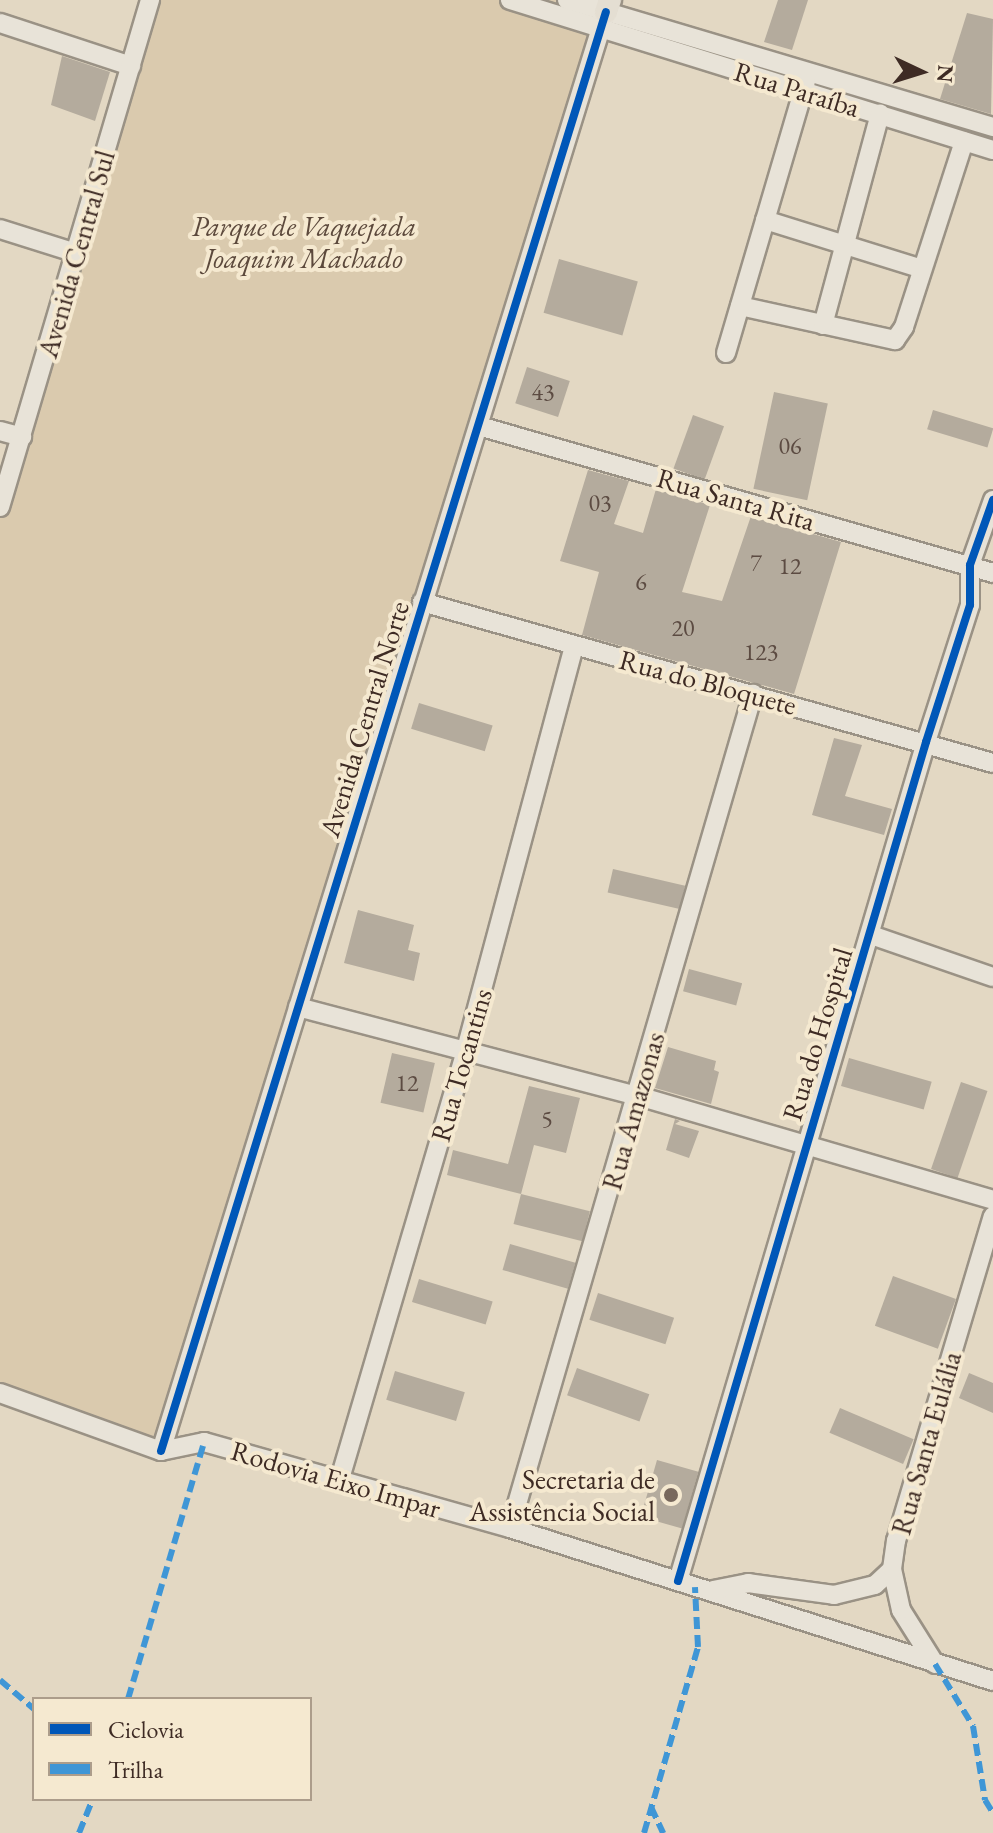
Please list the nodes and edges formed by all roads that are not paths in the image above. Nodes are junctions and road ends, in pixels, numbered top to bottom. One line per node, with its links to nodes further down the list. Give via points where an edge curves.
1 (150, 0): 6 (street, Avenida Central Sul)
2 (510, 0): 4 (street)
3 (567, 0): 4 (street)
4 (605, 13): 7 (street, Rua Paraíba); 8 (street, Rua Paraíba); 21 (street, Avenida Central Norte)
5 (0, 23): 6 (street)
6 (131, 66): 16 (street, Avenida Central Sul)
7 (809, 72): 8 (street); 10 (street, Rua Paraíba)
8 (804, 90): 9 (street, Rua Paraíba); 13 (street)
9 (880, 114): 11 (street, Rua Paraíba); 15 (street)
10 (993, 127)
11 (964, 141): 12 (street, Rua Paraíba); 17 (street)
12 (993, 150)
13 (765, 220): 15 (street); 18 (street)
14 (0, 229): 16 (street)
15 (844, 245): 17 (street); 19 (street)
16 (76, 253): 23 (street, Avenida Central Sul)
17 (922, 269): 19 (street, via 895,340)
18 (740, 306): 19 (street); 20 (street)
19 (823, 325)
20 (726, 353)
21 (479, 426): 26 (street, Rua Santa Rita); 28 (street, Avenida Central Norte)
22 (0, 431): 23 (street)
23 (22, 437): 25 (street, Avenida Central Sul)
24 (993, 500): 26 (street, Rua do Hospital)
25 (0, 507)
26 (970, 565): 27 (street, Rua Santa Rita); 29 (street, Rua do Hospital)
27 (993, 576): 29 (street, Rua do Hospital)
28 (422, 602): 30 (street, Rua do Bloquete); 36 (street, Avenida Central Norte)
29 (970, 605): 32 (street, Rua do Hospital)
30 (574, 645): 31 (street, Rua do Bloquete); 37 (street, Rua Tocantins)
31 (753, 694): 32 (street, Rua do Bloquete); 38 (street, Rua Amazonas)
32 (926, 742): 33 (street, Rua do Bloquete); 34 (street, Rua do Hospital)
33 (993, 763)
34 (871, 935): 35 (street); 39 (street, Rua do Hospital)
35 (993, 977)
36 (298, 1007): 37 (street); 43 (street, Avenida Central Norte)
37 (465, 1053): 38 (street); 44 (street, Rua Tocantins)
38 (638, 1096): 39 (street); 45 (street, Rua Amazonas)
39 (806, 1147): 40 (street); 47 (street, Rua do Hospital)
40 (993, 1200)
41 (993, 1216): 46 (street, Rua Santa Eulália)
42 (0, 1393): 43 (street)
43 (161, 1451): 44 (street, Rodovia Eixo Impar, via 204,1442)
44 (339, 1482): 45 (street, Rodovia Eixo Impar)
45 (510, 1528): 47 (street, Rodovia Eixo Impar)
46 (892, 1569): 48 (street, via 875,1585 834,1595 748,1583); 49 (street, Rua Santa Eulália, via 901,1610)
47 (678, 1581): 48 (street, Rodovia Eixo Impar)
48 (708, 1591): 49 (street, Rodovia Eixo Impar)
49 (935, 1664): 50 (street, Rodovia Eixo Impar)
50 (993, 1681)

